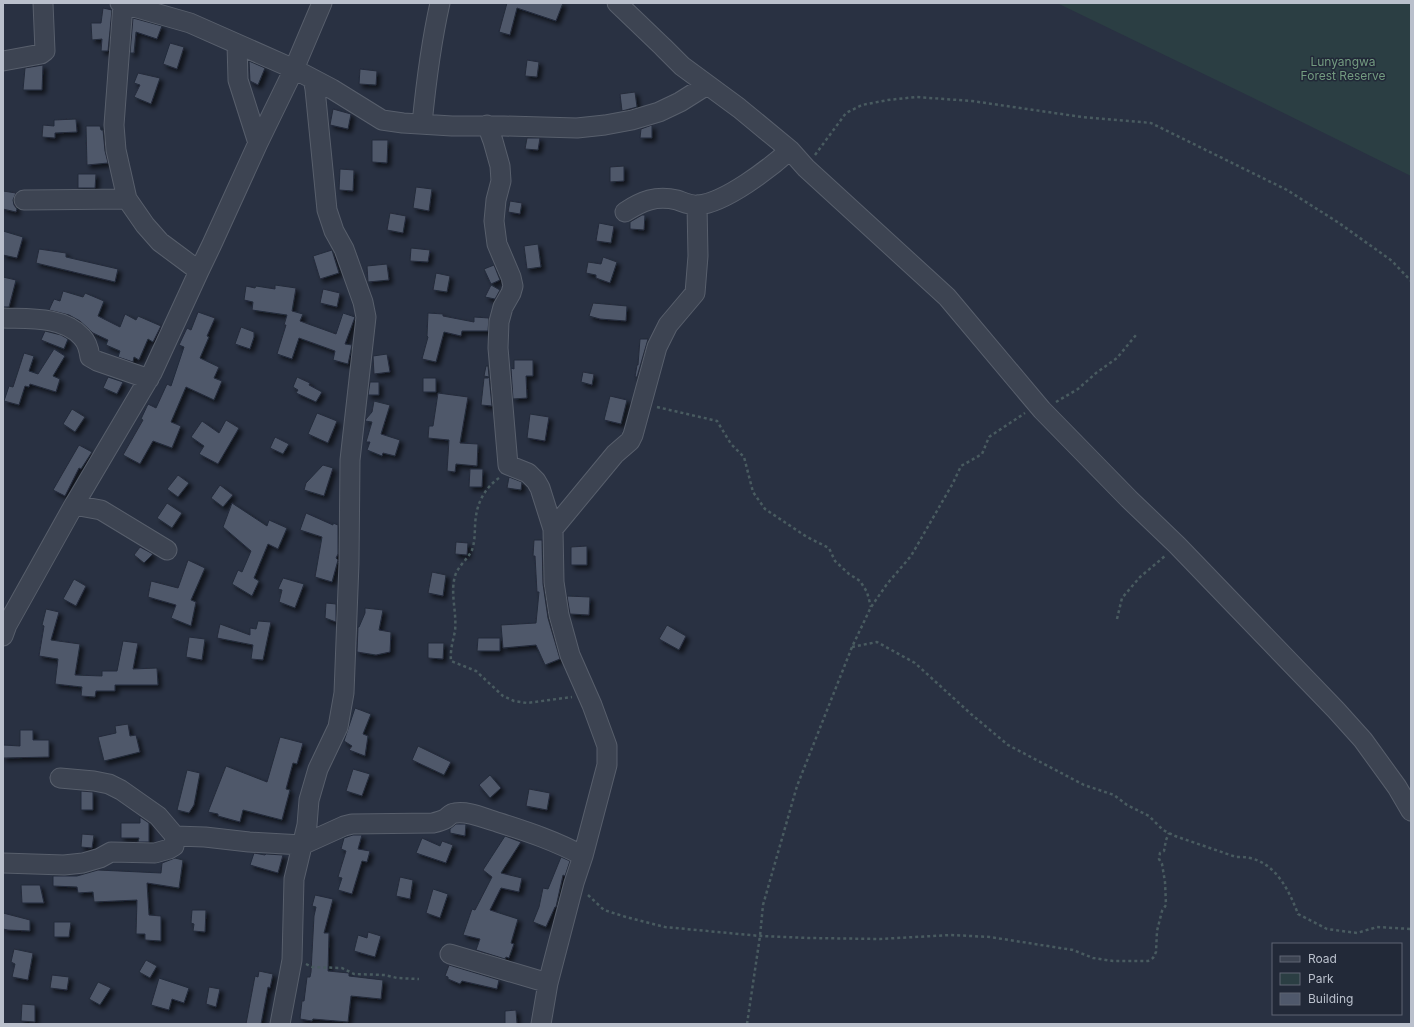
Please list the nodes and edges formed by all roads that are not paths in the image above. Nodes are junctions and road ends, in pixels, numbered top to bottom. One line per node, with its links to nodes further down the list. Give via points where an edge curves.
1 (43, 3): 7 (street, via 45,51)
2 (122, 3): 6 (street, via 190,23); 15 (street, via 114,125 116,150)
3 (322, 3): 8 (street)
4 (440, 3): 11 (street, via 432,36)
5 (618, 3): 10 (street, via 682,66)
6 (237, 44): 8 (street); 13 (street, via 238,80)
7 (3, 61)
8 (294, 69): 9 (street); 13 (street)
9 (313, 79): 11 (street, via 382,120); 29 (street, via 327,210 344,249 366,317 350,460 344,693 338,727 318,769)
10 (707, 85): 12 (street, via 659,112 632,120 576,128); 14 (street)
11 (422, 124): 12 (street)
12 (487, 125): 23 (street, via 500,166 501,181 494,221 497,244 513,286 499,322 498,348 508,465 528,473 536,481)
13 (258, 143): 19 (street)
14 (790, 150): 17 (street, via 738,188 715,201); 27 (street, via 806,168 947,297 1042,410 1336,710 1363,740)
15 (127, 199): 16 (street); 19 (street, via 160,242)
16 (24, 200)
17 (697, 205): 18 (street, via 651,198); 23 (street, via 698,256 695,293 668,325 657,347 630,442 615,454)
18 (625, 212)
19 (199, 271): 21 (street)
20 (3, 318): 21 (street, via 42,320 61,324 82,337 90,357 97,362)
21 (149, 379): 22 (street)
22 (74, 505): 24 (street, via 101,510); 25 (street)
23 (552, 529): 30 (street, via 554,582 559,615 570,655 607,746 607,764)
24 (168, 550)
25 (3, 636)
26 (60, 778): 28 (street, via 94,781 121,790 158,816)
27 (1411, 811)
28 (175, 836): 29 (street); 31 (street, via 174,846 155,853 111,852 83,863 64,865)
29 (302, 845): 30 (street, via 352,824 433,823 444,820 451,813 466,812 528,831); 34 (street, via 294,879 292,960)
30 (583, 856): 33 (street)
31 (3, 863)
32 (450, 954): 33 (street)
33 (548, 983): 35 (street)
34 (280, 1024)
35 (541, 1024)

